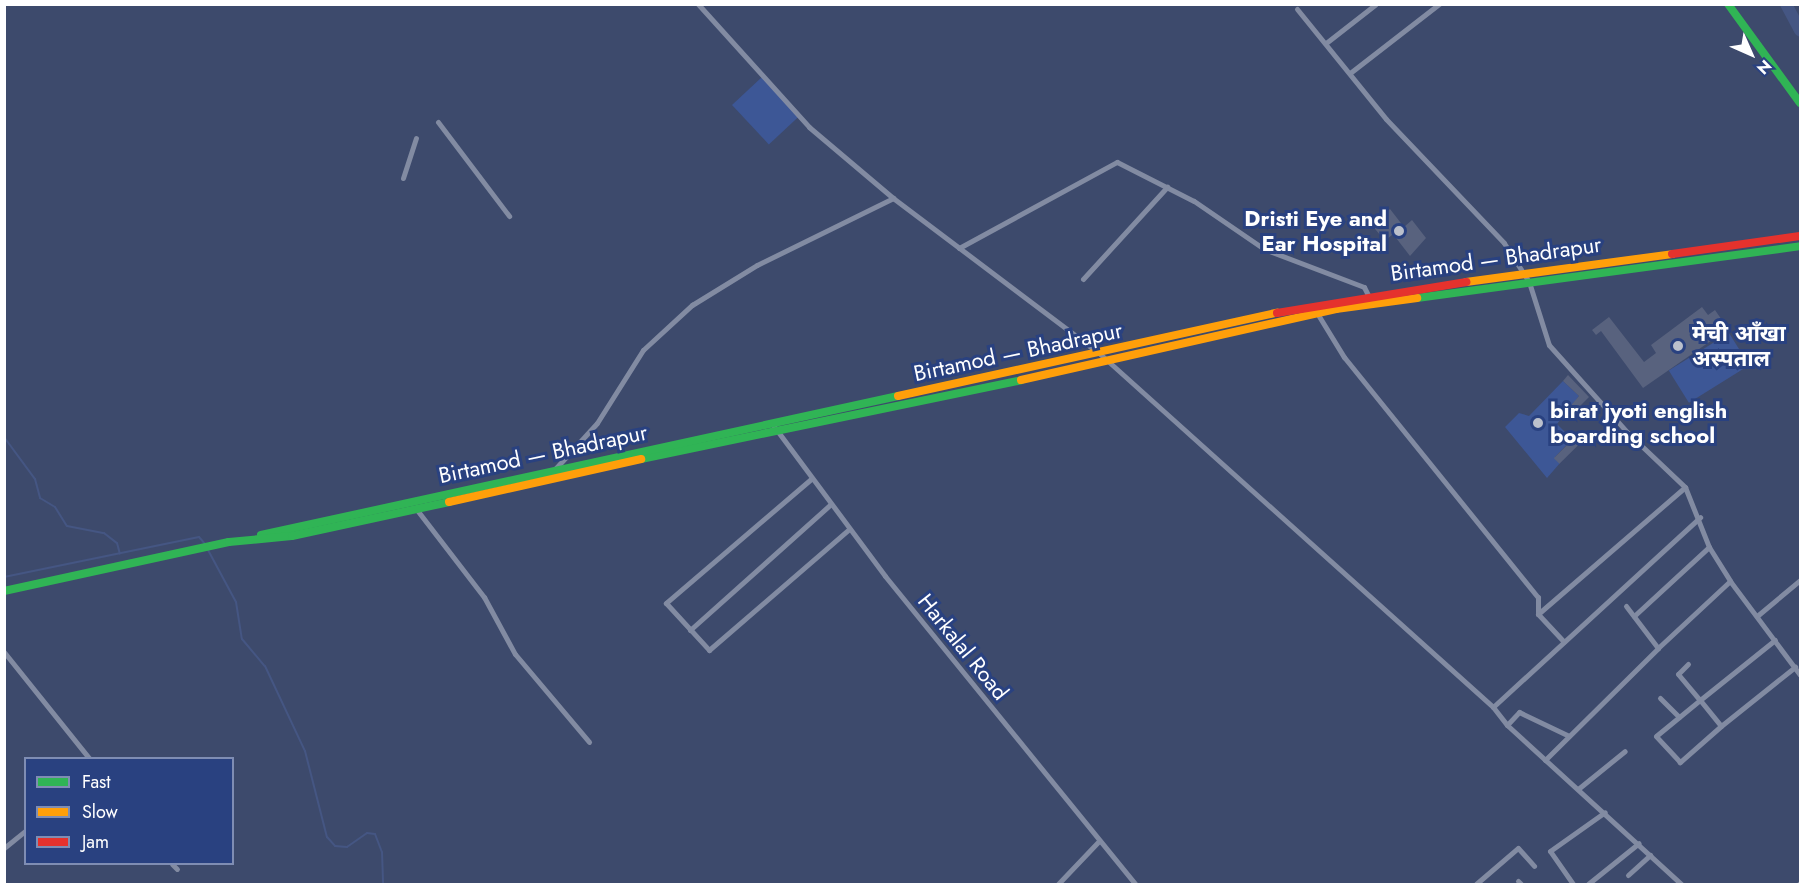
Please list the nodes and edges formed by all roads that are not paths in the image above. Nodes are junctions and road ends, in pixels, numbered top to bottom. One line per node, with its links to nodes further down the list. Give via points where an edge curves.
1 (698, 4): 13 (street, via 799,117)
2 (1376, 4): 6 (street)
3 (1439, 4): 7 (street)
4 (1728, 4): 8 (main road)
5 (1297, 9): 6 (street)
6 (1326, 43): 7 (street)
7 (1350, 73): 19 (street, via 1386,119 1480,214)
8 (1800, 103)
9 (438, 122): 14 (street)
10 (416, 138): 11 (street)
11 (404, 178)
12 (1167, 187): 17 (street, via 1122,163 1112,163); 20 (street); 23 (street, via 1264,249 1364,287)
13 (893, 198): 17 (street); 30 (street, via 757,265 692,305 644,350 597,423)
14 (509, 216)
15 (1800, 236): 18 (main road, Birtamod — Bhadrapur)
16 (1800, 246): 18 (main road, Birtamod — Bhadrapur)
17 (959, 248): 26 (street)
18 (1660, 260): 19 (main road, Birtamod — Bhadrapur); 21 (main road, Birtamod — Bhadrapur)
19 (1522, 273): 21 (street); 22 (main road, Birtamod — Bhadrapur)
20 (1083, 279)
21 (1529, 282): 24 (main road, Birtamod — Bhadrapur); 33 (street, via 1549,345 1567,369)
22 (1387, 292): 23 (main road, Birtamod — Bhadrapur); 24 (main road)
23 (1368, 295): 26 (main road, Birtamod — Bhadrapur)
24 (1389, 301): 25 (main road, Birtamod — Bhadrapur)
25 (1317, 313): 27 (main road, Birtamod — Bhadrapur); 44 (street, via 1344,357 1538,597)
26 (1099, 353): 27 (street); 28 (main road, Birtamod — Bhadrapur)
27 (1106, 360): 28 (main road, Birtamod — Bhadrapur); 57 (street)
28 (890, 402): 29 (main road, Birtamod — Bhadrapur)
29 (774, 428): 30 (main road, Birtamod — Bhadrapur); 31 (street, Harkalal Road); 32 (main road, Birtamod — Bhadrapur)
30 (554, 470): 32 (street); 38 (main road, Birtamod — Bhadrapur, via 295,525)
31 (811, 478): 34 (street, Harkalal Road); 47 (street, via 666,603)
32 (552, 480): 35 (main road, Birtamod — Bhadrapur)
33 (1685, 486): 36 (street); 44 (street)
34 (830, 505): 37 (street, Harkalal Road); 47 (street)
35 (417, 510): 38 (main road, Birtamod — Bhadrapur, via 292,536); 62 (street, via 484,597 515,654)
36 (1700, 517): 39 (street); 49 (street)
37 (849, 529): 47 (street, via 709,650); 69 (street, Harkalal Road)
38 (249, 539): 42 (main road, Birtamod — Bhadrapur)
39 (1709, 547): 41 (street); 45 (street)
40 (1800, 580): 46 (street)
41 (1730, 581): 46 (street); 50 (street)
42 (4, 591)
43 (1626, 606): 45 (street)
44 (1538, 614): 49 (street)
45 (1634, 616): 50 (street)
46 (1757, 616): 48 (street)
47 (690, 630)
48 (1775, 640): 53 (street); 56 (street)
49 (1564, 642): 57 (street)
50 (1658, 648): 61 (street)
51 (4, 652): 64 (street)
52 (1688, 664): 56 (street, via 1678,674)
53 (1795, 667): 54 (street); 60 (street)
54 (1800, 675)
55 (1660, 698): 58 (street)
56 (1700, 700): 58 (street); 60 (street)
57 (1493, 707): 59 (street)
58 (1679, 717): 60 (street, via 1656,736 1680,762)
59 (1507, 725): 61 (street, via 1518,712); 65 (street)
60 (1721, 726)
61 (1569, 736): 65 (street)
62 (589, 742)
63 (1624, 751): 66 (street)
64 (87, 757)
65 (1545, 760): 66 (street)
66 (1578, 789): 67 (street)
67 (1605, 812): 70 (street); 78 (street, via 1550,851)
68 (24, 832): 71 (street)
69 (1099, 841): 75 (street); 76 (street, Harkalal Road)
70 (1639, 843): 72 (street); 79 (street)
71 (4, 848)
72 (1650, 855): 74 (street); 80 (street)
73 (1534, 866): 77 (street, via 1518,848)
74 (1628, 875)
75 (1058, 885)
76 (1135, 885)
77 (1476, 885)
78 (1573, 885)
79 (1588, 885)
80 (1681, 885)

